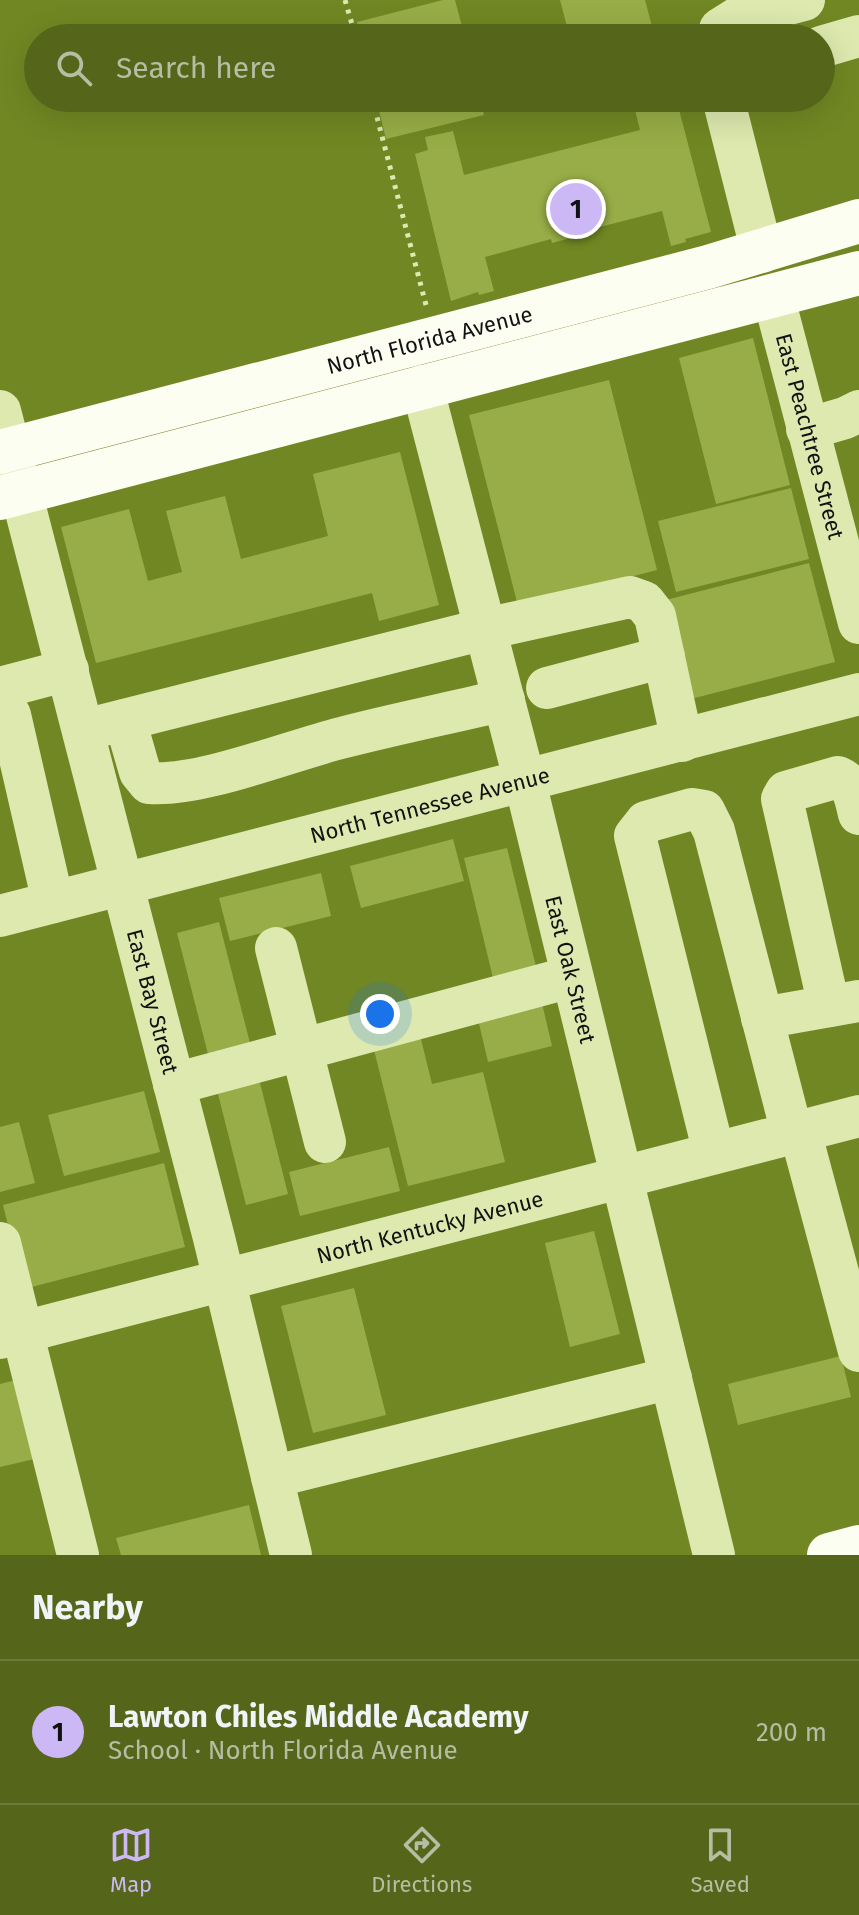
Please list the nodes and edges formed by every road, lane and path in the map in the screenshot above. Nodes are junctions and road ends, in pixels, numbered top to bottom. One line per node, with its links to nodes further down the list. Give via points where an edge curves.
1 (345, 0): 3 (path)
2 (804, 0): 4 (street)
3 (352, 24)
4 (728, 24)
5 (859, 36): 6 (street)
6 (835, 43)
7 (376, 112): 14 (path)
8 (727, 112): 10 (street)
9 (859, 221): 10 (main road, North Florida Avenue)
10 (762, 252): 13 (main road, North Florida Avenue)
11 (859, 273): 12 (main road, North Florida Avenue)
12 (773, 295): 15 (main road, North Florida Avenue); 17 (street, East Peachtree Street)
13 (580, 300): 15 (main road, via 536,336 429,371); 18 (main road, North Florida Avenue)
14 (428, 313)
15 (422, 386): 19 (main road, North Florida Avenue); 22 (street, East Oak Street)
16 (859, 411): 17 (street)
17 (807, 429): 20 (street, East Peachtree Street)
18 (3, 437): 19 (street, East Bay Street)
19 (11, 495): 24 (street, East Bay Street)
20 (843, 497): 21 (street, East Peachtree Street)
21 (859, 623)
22 (485, 629): 23 (street, via 618,598 638,599 655,616); 27 (street, East Oak Street); 29 (street)
23 (664, 657): 25 (street); 31 (street)
24 (68, 670): 28 (street); 30 (street, East Bay Street)
25 (547, 688)
26 (859, 694): 31 (street, North Tennessee Avenue)
27 (504, 700): 29 (street, via 164,784 149,783 140,772); 32 (street, East Oak Street)
28 (5, 701): 35 (street)
29 (125, 720): 30 (street)
30 (84, 730): 34 (street, East Bay Street)
31 (682, 741): 32 (street, North Tennessee Avenue)
32 (525, 782): 34 (street, North Tennessee Avenue); 38 (street, East Oak Street)
33 (859, 814): 39 (street, via 853,791 838,777 786,792 782,799)
34 (123, 883): 35 (street, North Tennessee Avenue); 42 (street, East Bay Street)
35 (53, 902): 36 (street, North Tennessee Avenue)
36 (0, 916)
37 (276, 948): 41 (street)
38 (571, 977): 41 (street); 47 (street, East Oak Street)
39 (844, 1004): 40 (street)
40 (762, 1018): 44 (street); 46 (street, via 714,831 704,811 692,809 646,822 635,836)
41 (302, 1049): 42 (street); 45 (street)
42 (174, 1084): 49 (street, East Bay Street)
43 (859, 1116): 44 (street, North Kentucky Avenue)
44 (796, 1132): 46 (street, North Kentucky Avenue); 51 (street)
45 (325, 1142)
46 (714, 1153): 47 (street, North Kentucky Avenue)
47 (620, 1177): 49 (street, North Kentucky Avenue); 52 (street, East Oak Street)
48 (0, 1243): 50 (street)
49 (224, 1280): 50 (street, North Kentucky Avenue); 53 (street, East Bay Street)
50 (11, 1335): 55 (street)
51 (859, 1351)
52 (671, 1378): 53 (street); 57 (street, East Oak Street)
53 (272, 1477): 56 (street, East Bay Street)
54 (859, 1547): 58 (main road)
55 (78, 1555)
56 (291, 1555)
57 (714, 1555)
58 (829, 1555)

